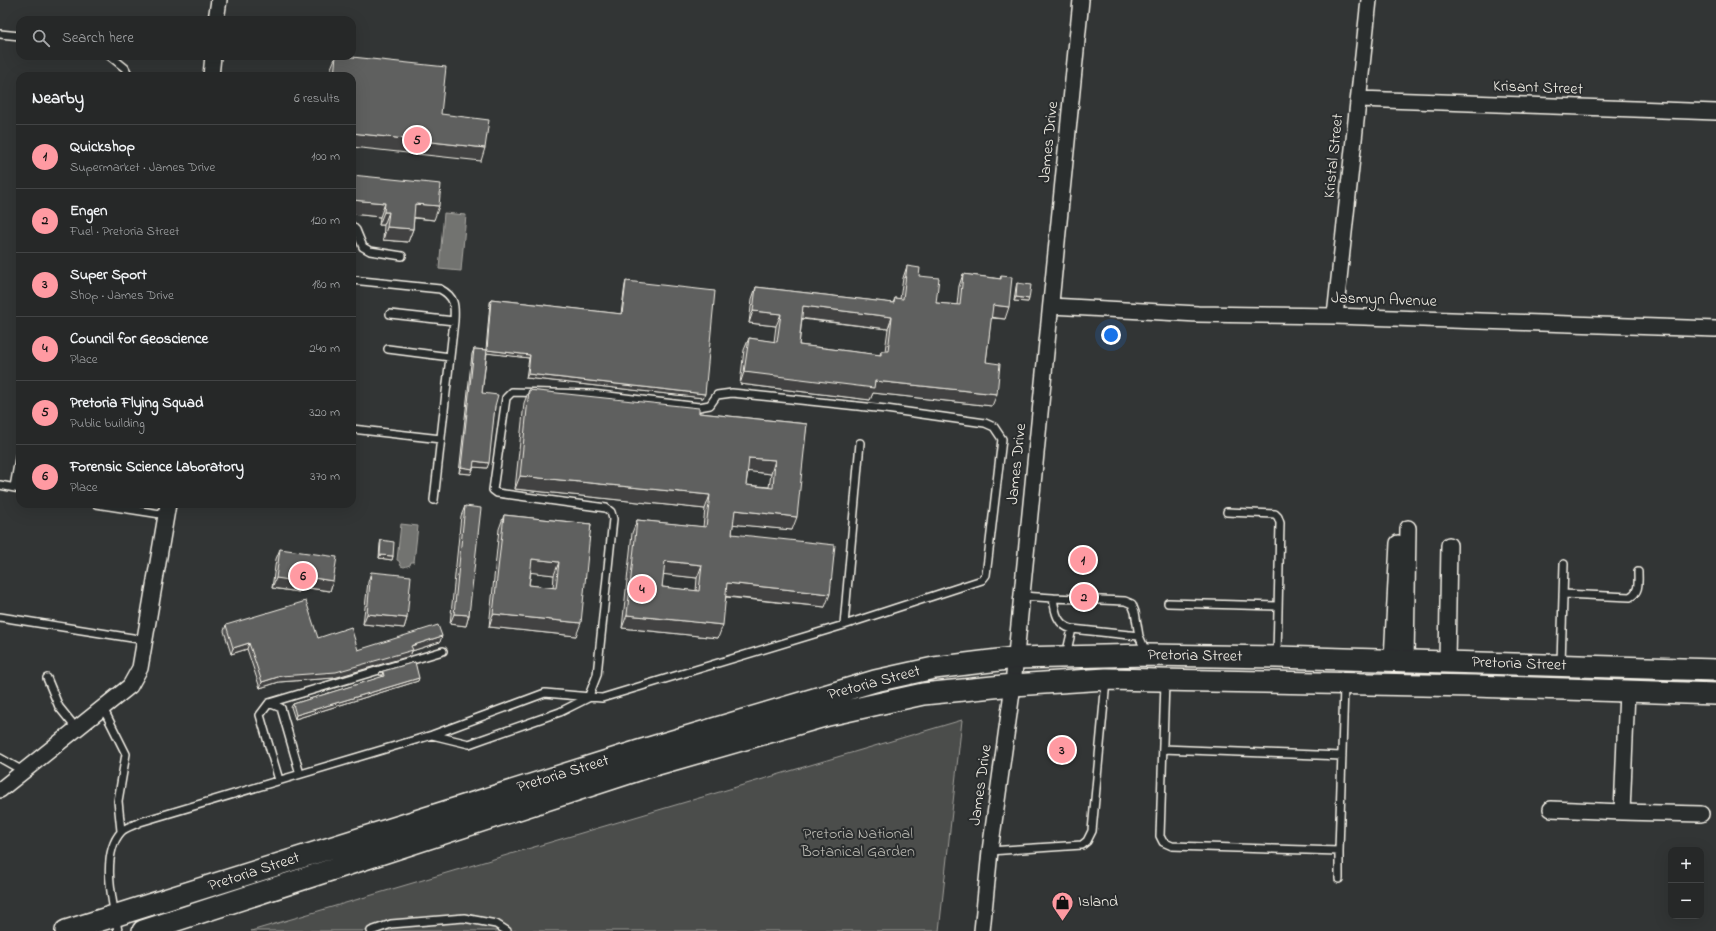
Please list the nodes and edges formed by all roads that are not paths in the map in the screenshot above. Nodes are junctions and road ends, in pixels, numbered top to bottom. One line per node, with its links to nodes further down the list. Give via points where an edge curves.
1 (218, 0): 4 (street)
2 (1081, 0): 16 (street, James Drive)
3 (1369, 0): 11 (street, Kristal Street)
4 (216, 16)
5 (0, 34): 6 (lane)
6 (16, 36)
7 (115, 60): 9 (lane)
8 (213, 60): 10 (street)
9 (128, 72)
10 (211, 72)
11 (1359, 99): 12 (street, Krisant Street); 18 (street, Kristal Street)
12 (1716, 112)
13 (356, 230): 14 (lane, via 363,247)
14 (402, 256)
15 (356, 280): 19 (lane, via 440,289 454,302)
16 (1051, 306): 18 (street, Jasmyn Avenue, via 1198,314); 38 (street, James Drive)
17 (390, 314): 19 (lane)
18 (1335, 316): 20 (street, Jasmyn Avenue)
19 (454, 321): 22 (lane)
20 (1716, 329)
21 (388, 350): 22 (lane)
22 (450, 356): 24 (lane)
23 (356, 429): 24 (lane)
24 (441, 439): 28 (lane)
25 (860, 443): 43 (lane)
26 (0, 485): 27 (lane)
27 (16, 488)
28 (434, 500)
29 (144, 508): 30 (lane)
30 (168, 510): 46 (street)
31 (1227, 512): 41 (lane, via 1275,514 1278,517)
32 (1408, 528): 52 (street)
33 (1398, 543): 52 (street)
34 (1449, 545): 53 (street)
35 (1564, 564): 37 (lane)
36 (1638, 572): 37 (lane, via 1638,589 1630,597)
37 (1563, 594): 54 (lane)
38 (1022, 596): 39 (lane); 51 (street, James Drive)
39 (1053, 598): 44 (lane, via 1054,610 1060,623); 45 (lane, via 1125,601 1132,604)
40 (1168, 603): 41 (lane)
41 (1278, 606): 50 (lane)
42 (0, 617): 46 (lane)
43 (844, 624): 63 (lane, via 602,698); 63 (lane, via 982,580 986,574 988,560 1002,439 994,427 985,423 886,409 732,393 717,395 710,405 698,407 592,394 512,392 506,398 493,490 497,493 606,508 613,518 597,675)
44 (1072, 629): 45 (lane); 49 (lane)
45 (1139, 636): 48 (lane)
46 (146, 640): 65 (street, via 140,668 130,686)
47 (443, 651): 64 (lane)
48 (1148, 655): 49 (main road, Pretoria Street); 50 (main road, Pretoria Street)
49 (1066, 656): 51 (main road, Pretoria Street)
50 (1277, 657): 52 (main road, Pretoria Street)
51 (1015, 658): 60 (street, James Drive); 82 (main road, Pretoria Street, via 934,668 875,681 616,758)
52 (1399, 660): 53 (main road, Pretoria Street)
53 (1447, 661): 54 (main road, Pretoria Street)
54 (1560, 665): 55 (main road, Pretoria Street)
55 (1716, 670)
56 (46, 678): 66 (lane, via 59,707)
57 (1106, 679): 58 (main road, Pretoria Street); 60 (main road, Pretoria Street); 79 (lane, via 1092,832 1087,841 1082,845)
58 (1165, 680): 59 (main road, Pretoria Street); 68 (lane)
59 (1344, 684): 61 (main road, Pretoria Street); 69 (lane)
60 (1013, 685): 79 (street, James Drive); 84 (main road, Pretoria Street, via 923,694 828,715 644,768)
61 (1627, 691): 62 (main road, Pretoria Street); 76 (street)
62 (1716, 694)
63 (588, 698): 67 (lane, via 545,693); 67 (lane, via 560,712 468,744)
64 (268, 703): 72 (lane, via 281,708); 73 (lane, via 260,715)
65 (102, 706): 66 (street); 78 (lane, via 126,754 118,801)
66 (76, 728): 71 (street)
67 (432, 735): 72 (lane)
68 (1163, 749): 69 (lane); 80 (lane, via 1160,836 1163,842 1172,846)
69 (1342, 756): 80 (lane)
70 (0, 758): 71 (lane)
71 (23, 771): 74 (street)
72 (300, 774): 73 (lane)
73 (280, 780): 78 (lane, via 140,822)
74 (0, 790)
75 (1551, 809): 76 (street)
76 (1622, 812): 77 (street)
77 (1701, 814)
78 (121, 831): 82 (lane, via 114,844 110,862)
79 (990, 851): 87 (street, James Drive)
80 (1339, 851): 81 (lane)
81 (1339, 879)
82 (116, 924): 83 (main road, Pretoria Street)
83 (66, 931)
84 (143, 931)
85 (371, 931): 86 (lane, via 391,924 464,918 496,924)
86 (507, 931)
87 (982, 931)

